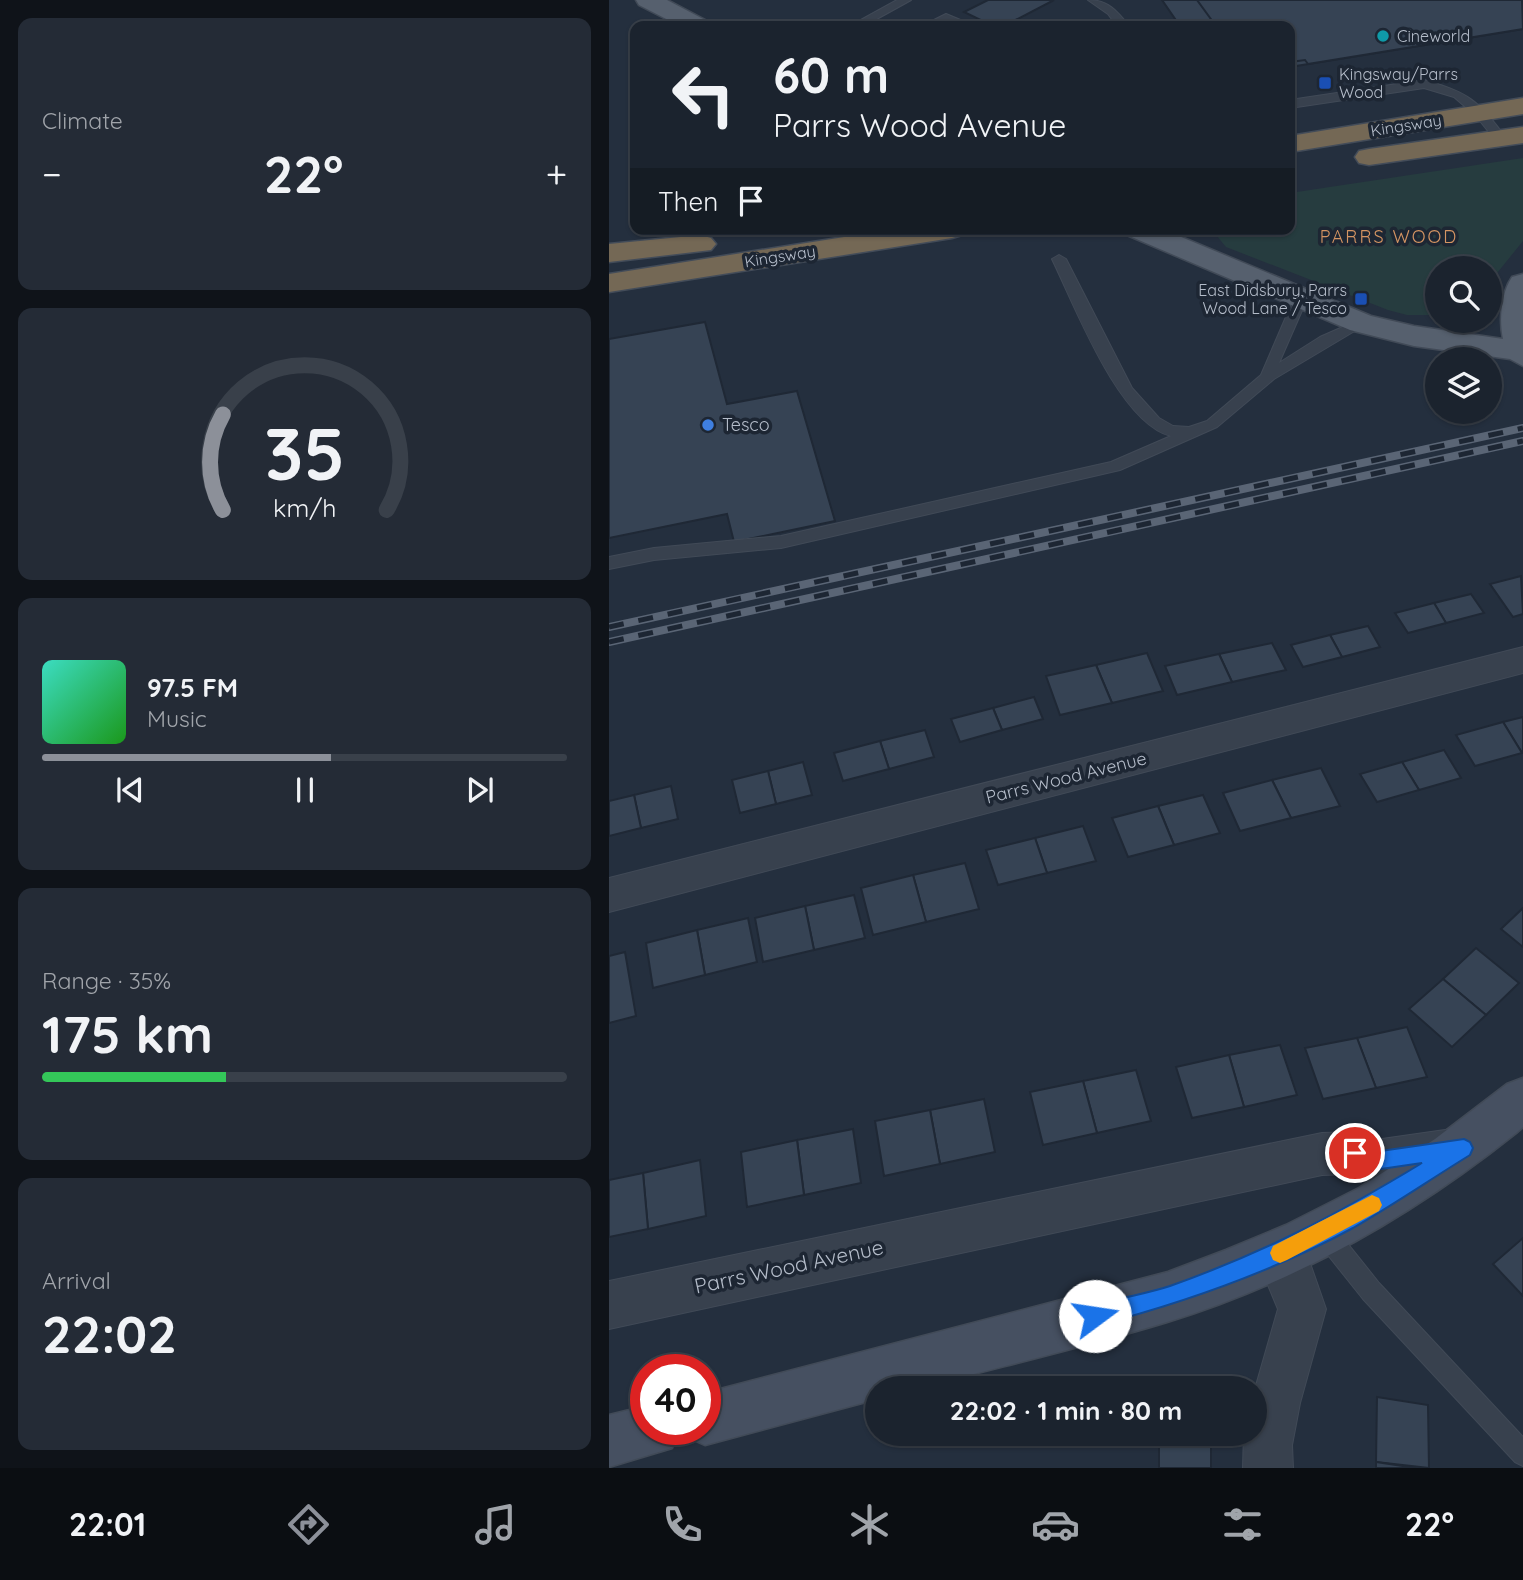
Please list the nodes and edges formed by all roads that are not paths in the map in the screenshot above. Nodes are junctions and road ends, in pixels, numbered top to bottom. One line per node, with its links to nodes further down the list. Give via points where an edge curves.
1 (648, 0): 4 (main road)
2 (905, 0): 5 (lane)
3 (1094, 0): 8 (lane)
4 (688, 21)
5 (865, 21)
6 (938, 21): 7 (lane, via 946,17)
7 (955, 21)
8 (1117, 21)
9 (1295, 103): 11 (lane, via 1424,83 1458,94)
10 (1523, 106): 11 (highway, Kingsway)
11 (1480, 113): 12 (lane); 13 (highway, Kingsway)
12 (1511, 137): 14 (highway, Kingsway)
13 (1295, 143)
14 (1295, 168)
15 (757, 235): 19 (highway, Kingsway)
16 (914, 235): 22 (highway, Kingsway)
17 (1151, 235): 21 (main road)
18 (1184, 235): 21 (main road)
19 (609, 253)
20 (1059, 259): 30 (lane, via 1123,391 1137,408 1171,428)
21 (1207, 259): 25 (main road)
22 (609, 283)
23 (1522, 284): 24 (main road); 28 (main road, via 1515,324)
24 (1502, 297)
25 (1300, 299): 27 (main road); 29 (lane, via 1287,334 1271,357)
26 (1425, 322): 27 (main road)
27 (1374, 327): 28 (main road); 29 (lane, via 1326,337)
28 (1522, 353)
29 (1268, 377): 30 (lane)
30 (1209, 425): 31 (lane, via 1141,457 1102,469 781,542)
31 (609, 563)
32 (1523, 660): 33 (street, Parrs Wood Avenue)
33 (609, 895)
34 (1523, 1098): 35 (street)
35 (1464, 1148): 36 (street); 38 (street, Parrs Wood Avenue, via 1374,1161 1355,1153 1322,1154)
36 (1324, 1232): 37 (street); 42 (lane, via 1371,1291)
37 (1278, 1254): 39 (street, via 1168,1297); 43 (street, via 1302,1309 1266,1445)
38 (609, 1305)
39 (721, 1415)
40 (630, 1436): 41 (street)
41 (609, 1441)
42 (1523, 1454)
43 (1268, 1468)

